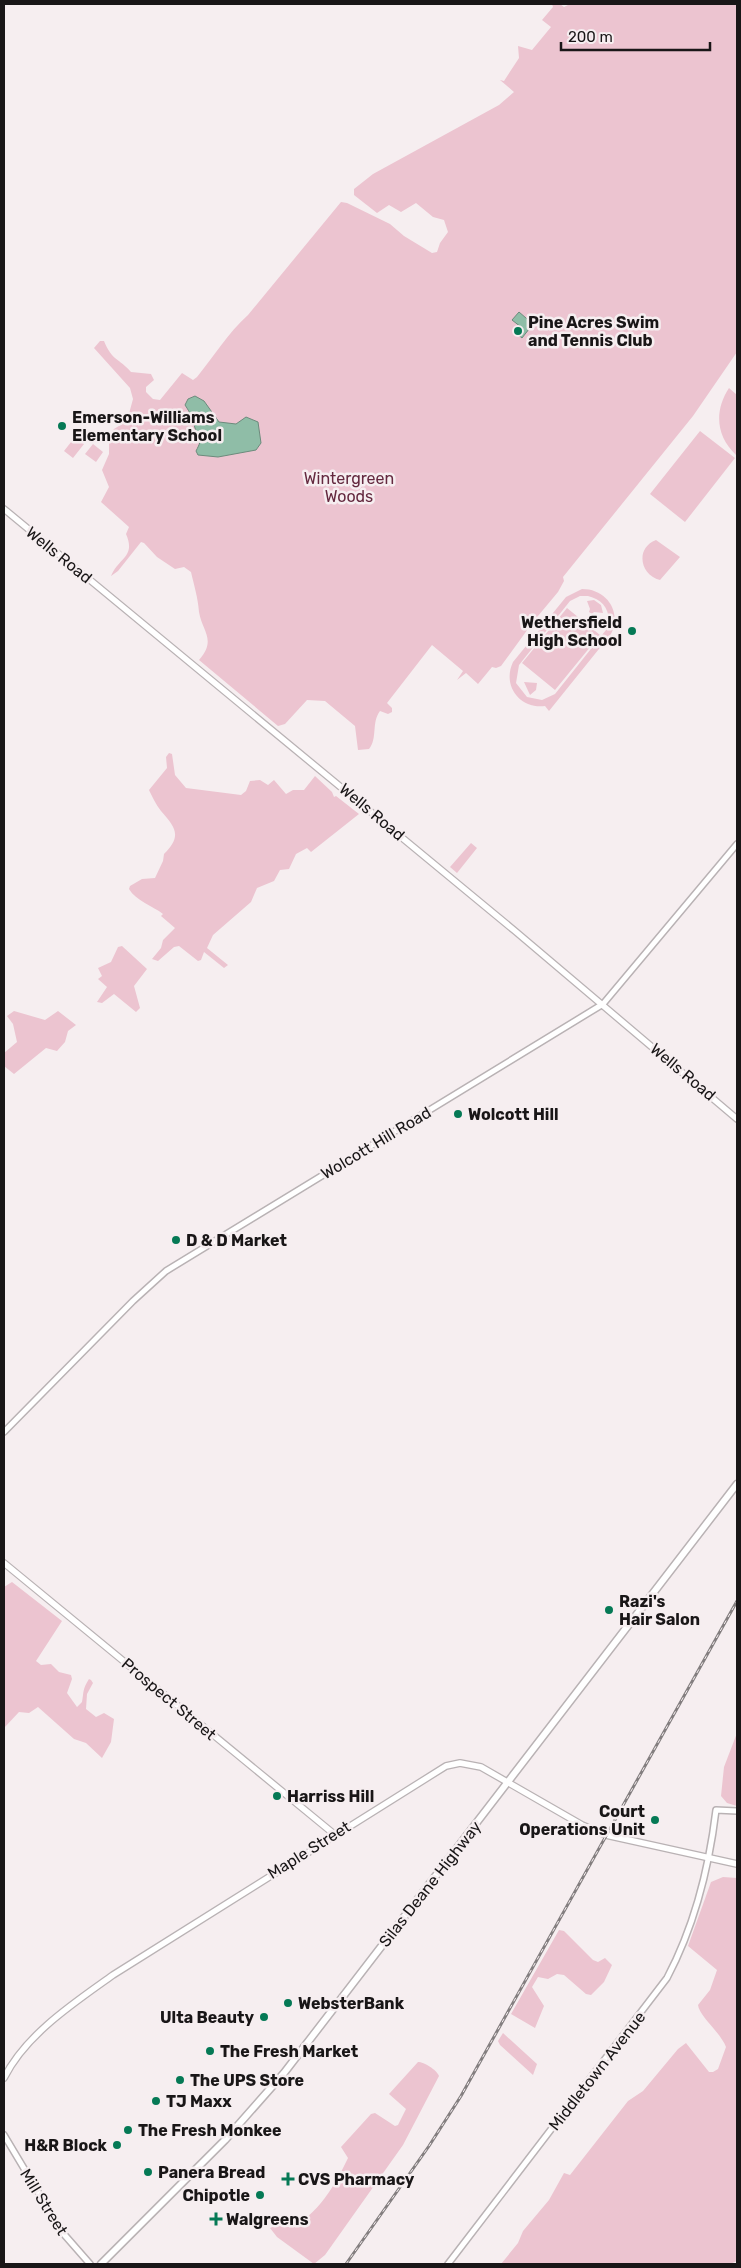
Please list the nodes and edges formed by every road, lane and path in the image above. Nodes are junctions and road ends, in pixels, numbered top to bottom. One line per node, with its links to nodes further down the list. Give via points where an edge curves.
1 (4, 509): 3 (main road, Wells Road)
2 (737, 844): 3 (street, Wolcott Hill Road)
3 (603, 1004): 4 (main road, Wells Road); 5 (street, Wolcott Hill Road, via 166,1271 119,1314)
4 (737, 1118)
5 (4, 1432)
6 (737, 1484): 8 (main road, Silas Deane Highway)
7 (4, 1563): 10 (main road, Prospect Street)
8 (508, 1784): 10 (main road, Maple Street, via 476,1765 450,1765 435,1771); 11 (main road, Maple Street, via 596,1831); 16 (main road, Silas Deane Highway, via 284,2073 225,2140)
9 (737, 1811): 11 (street, Middletown Avenue, via 716,1810)
10 (334, 1834): 13 (main road, Maple Street, via 79,1999 30,2042)
11 (709, 1858): 12 (main road, Maple Street); 17 (street, Middletown Avenue, via 702,1889 681,1948 659,1992)
12 (737, 1864)
13 (4, 2078)
14 (4, 2136): 15 (street, Mill Street, via 62,2232)
15 (90, 2264)
16 (101, 2264)
17 (448, 2264)

